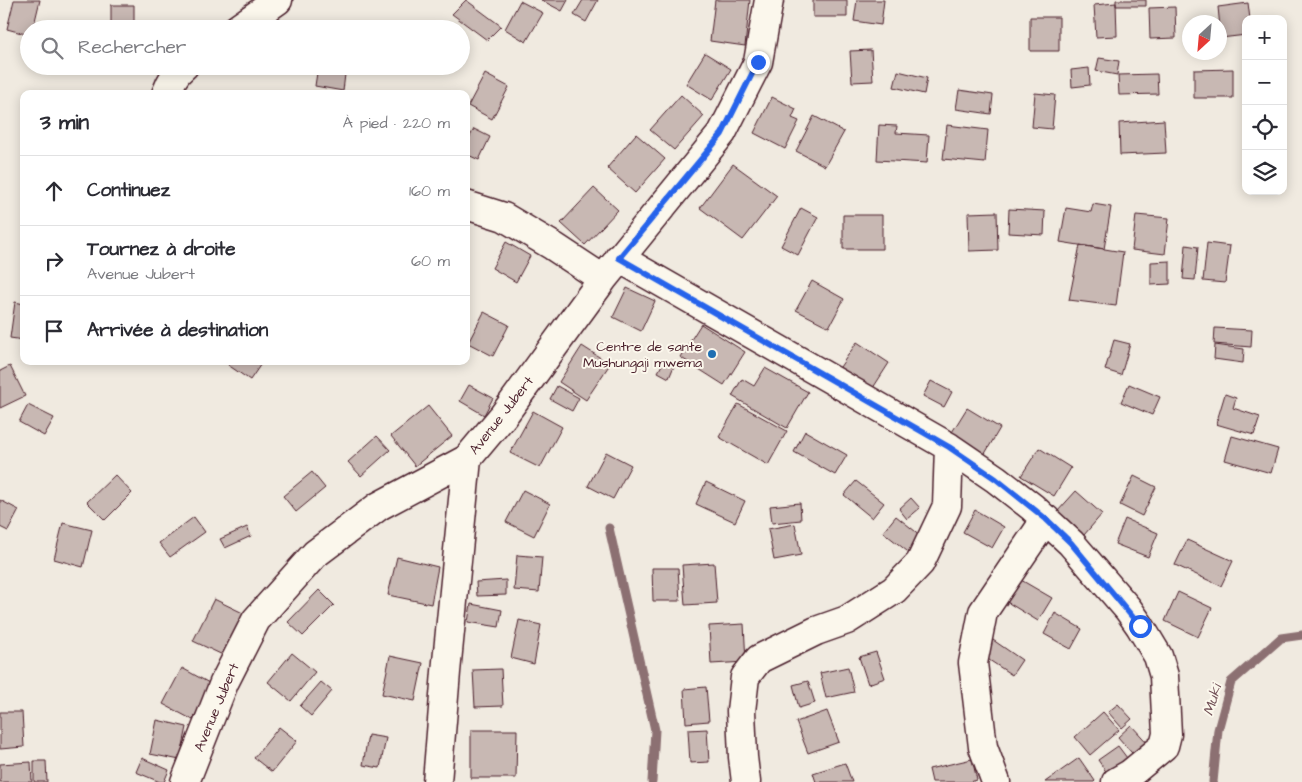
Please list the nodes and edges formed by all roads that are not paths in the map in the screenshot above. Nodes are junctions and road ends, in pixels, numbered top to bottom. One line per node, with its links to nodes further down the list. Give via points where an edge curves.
1 (278, 0): 3 (street)
2 (769, 0): 7 (street, Avenue Jubert, via 758,62 722,134)
3 (250, 20)
4 (176, 75): 5 (street)
5 (168, 90)
6 (470, 206): 8 (street, via 504,217)
7 (619, 258): 8 (street, Avenue Jubert); 9 (street)
8 (603, 279): 10 (street, Avenue Jubert, via 503,416)
9 (949, 447): 11 (street); 14 (street, via 947,506 920,563 894,590 847,620 816,631 759,659 745,678 741,711)
10 (467, 459): 12 (street, Avenue Jubert, via 372,511 315,554 269,605 256,620 224,683); 13 (street)
11 (1046, 519): 15 (street, via 982,612 972,663 983,747); 16 (street, via 1128,609 1158,656 1164,676 1167,734 1164,746)
12 (185, 782)
13 (437, 782)
14 (746, 782)
15 (996, 782)
16 (1116, 782)

